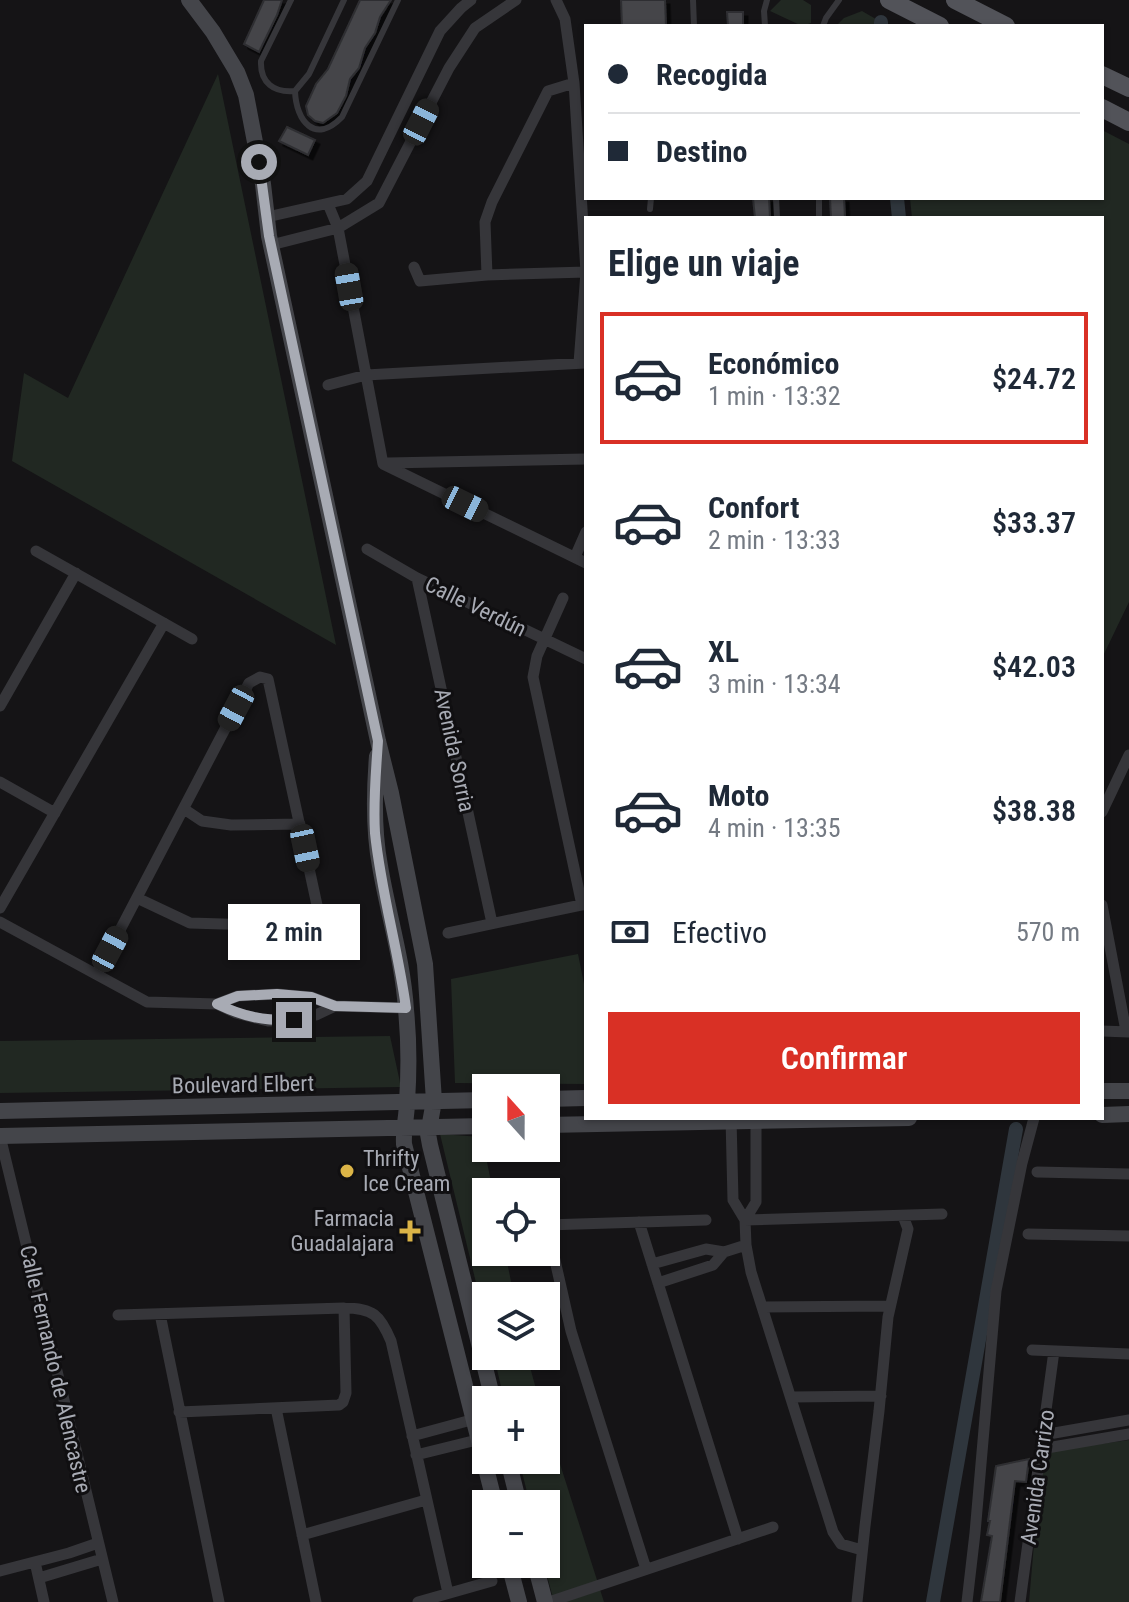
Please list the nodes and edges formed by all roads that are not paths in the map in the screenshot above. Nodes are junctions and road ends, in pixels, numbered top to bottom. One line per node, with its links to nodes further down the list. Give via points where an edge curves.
1 (291, 0): 21 (lane, via 261,61 261,72 275,89)
2 (344, 0): 21 (lane, via 309,74)
3 (398, 0): 21 (lane, via 334,126 323,129 303,123)
4 (471, 0): 25 (street, via 440,31 367,181 347,199)
5 (516, 0): 28 (street, via 475,28 379,203)
6 (556, 0): 19 (street, via 565,19)
7 (693, 0): 13 (lane)
8 (767, 0): 14 (lane)
9 (839, 0): 15 (lane)
10 (889, 0): 16 (main road)
11 (955, 0): 17 (main road)
12 (194, 3): 27 (street, via 246,95)
13 (694, 24)
14 (765, 24)
15 (824, 24)
16 (936, 24)
17 (1002, 24)
18 (1104, 76): 20 (main road)
19 (574, 83): 29 (street); 33 (street, via 548,91 492,202 485,222)
20 (1129, 88)
21 (295, 91)
22 (1104, 109): 23 (main road)
23 (1129, 122)
24 (651, 200): 26 (lane)
25 (328, 204): 27 (street); 28 (street)
26 (650, 209)
27 (267, 217): 30 (street)
28 (338, 228): 30 (street); 36 (street)
29 (584, 240)
30 (271, 245): 51 (street)
31 (414, 267): 33 (street, via 420,281)
32 (584, 272): 33 (street)
33 (487, 275)
34 (584, 318): 35 (street)
35 (582, 363): 36 (street)
36 (366, 375): 37 (street); 39 (street)
37 (328, 385)
38 (584, 459): 39 (street)
39 (383, 464): 42 (street)
40 (367, 549): 44 (street, Calle Verdún)
41 (36, 551): 43 (street)
42 (580, 560)
43 (76, 573): 46 (street); 50 (street)
44 (417, 578): 48 (street, Calle Verdún); 65 (street, Avenida Sorria)
45 (563, 598): 48 (street)
46 (164, 623): 47 (street); 58 (street)
47 (192, 639)
48 (544, 640): 49 (street, Calle Verdún); 61 (street, via 533,677)
49 (584, 658)
50 (0, 706)
51 (378, 741): 54 (street); 55 (street)
52 (1129, 755): 56 (street)
53 (0, 782): 58 (street)
54 (391, 793): 55 (street, via 382,788); 78 (street, via 425,964)
55 (374, 795): 70 (street, via 379,864)
56 (1104, 808)
57 (184, 809): 59 (street, via 202,821 231,825); 59 (street, via 249,683 260,677 268,679); 60 (street)
58 (55, 813): 62 (street)
59 (300, 824): 60 (street, via 320,919 315,927 190,923)
60 (137, 898): 67 (street)
61 (584, 904): 65 (street)
62 (0, 908)
63 (1104, 915): 72 (street)
64 (0, 922): 67 (street)
65 (492, 923): 66 (street)
66 (448, 933)
67 (97, 974): 68 (street, via 147,1002)
68 (217, 1004): 69 (street, via 238,996 277,994); 69 (street, via 268,1021 294,1020)
69 (335, 1006): 70 (street)
70 (406, 1008): 79 (street)
71 (1104, 1031): 72 (street)
72 (1128, 1032)
73 (1104, 1091): 74 (street)
74 (1129, 1091)
75 (584, 1098): 76 (street)
76 (560, 1099)
77 (472, 1100): 78 (street, Boulevard Elbert)
78 (434, 1101): 79 (street, Boulevard Elbert); 89 (street)
79 (407, 1103): 80 (street, Boulevard Elbert); 88 (street)
80 (1, 1111): 90 (street)
81 (1129, 1114): 82 (street)
82 (1104, 1115)
83 (732, 1120): 84 (street); 86 (street); 96 (street, via 733,1200)
84 (756, 1120): 96 (street, via 756,1202)
85 (1033, 1120): 151 (street, via 996,1291)
86 (560, 1125)
87 (472, 1126): 89 (street)
88 (404, 1127): 89 (street); 90 (street); 115 (street, via 404,1144)
89 (429, 1127): 114 (street)
90 (0, 1136): 132 (street, Calle Fernando de Alencastre)
91 (1037, 1172): 92 (street)
92 (1129, 1174)
93 (942, 1214): 94 (street)
94 (903, 1216): 96 (street); 106 (street, via 908,1229)
95 (706, 1220): 97 (street)
96 (745, 1220): 101 (street)
97 (639, 1222): 98 (street); 103 (street)
98 (560, 1225)
99 (1028, 1234): 100 (street)
100 (1129, 1236)
101 (746, 1245): 102 (street); 107 (street)
102 (724, 1252): 103 (street, via 706,1249); 105 (street, via 713,1265)
103 (652, 1264): 105 (street)
104 (556, 1266): 136 (street)
105 (658, 1283): 131 (street)
106 (890, 1306): 107 (street); 116 (street)
107 (762, 1307): 117 (street)
108 (344, 1308): 109 (street); 118 (street, via 343,1402); 124 (street, via 370,1310 385,1327)
109 (160, 1314): 110 (street); 119 (street)
110 (118, 1315)
111 (1032, 1350): 112 (street)
112 (1054, 1351): 113 (street); 123 (street, Avenida Carrizo)
113 (1129, 1354)
114 (490, 1386)
115 (472, 1389)
116 (881, 1396): 117 (street); 133 (street)
117 (792, 1397): 133 (street, via 836,1539)
118 (276, 1408): 119 (street); 130 (street)
119 (179, 1412): 146 (street)
120 (472, 1420): 124 (street)
121 (1129, 1420): 123 (street)
122 (1129, 1434): 126 (street)
123 (1043, 1435): 126 (street, Avenida Carrizo)
124 (412, 1436): 127 (street)
125 (472, 1441): 127 (street)
126 (1041, 1449): 152 (street, Avenida Carrizo)
127 (416, 1455): 128 (street)
128 (426, 1500): 130 (street); 142 (street)
129 (773, 1527): 131 (street)
130 (302, 1535): 147 (street)
131 (738, 1539): 136 (street)
132 (98, 1543): 134 (street, Calle Fernando de Alencastre); 135 (street)
133 (862, 1550): 143 (street)
134 (102, 1559): 138 (street); 145 (street, Calle Fernando de Alencastre)
135 (35, 1562): 137 (street); 138 (street)
136 (646, 1569): 150 (street)
137 (0, 1571)
138 (39, 1578): 144 (street)
139 (513, 1578): 149 (street)
140 (539, 1578): 150 (street)
141 (492, 1581): 142 (street)
142 (448, 1593): 148 (street)
143 (854, 1601)
144 (44, 1602)
145 (113, 1602)
146 (219, 1602)
147 (316, 1602)
148 (418, 1602)
149 (519, 1602)
150 (547, 1602)
151 (967, 1602)
152 (1020, 1602)

